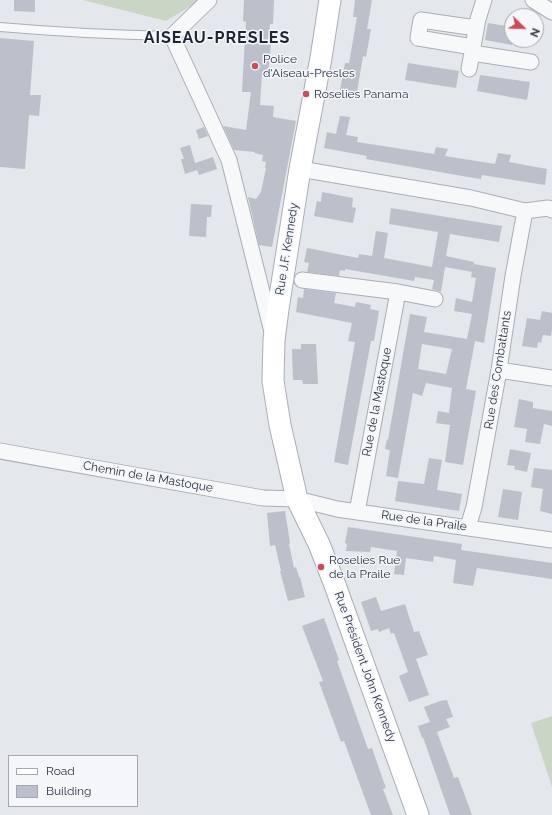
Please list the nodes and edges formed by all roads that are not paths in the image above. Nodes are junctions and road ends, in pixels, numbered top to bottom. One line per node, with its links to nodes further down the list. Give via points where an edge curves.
1 (209, 0): 8 (street)
2 (330, 0): 12 (street, Rue J.F. Kennedy)
3 (484, 0): 7 (street)
4 (533, 0): 5 (street)
5 (552, 12)
6 (0, 27): 8 (lane)
7 (476, 28): 9 (street); 9 (street, via 421,20 418,38)
8 (172, 36): 18 (street, via 229,160)
9 (472, 50): 10 (street); 11 (street)
10 (531, 62)
11 (469, 68)
12 (300, 169): 14 (street, via 471,198); 18 (street, Rue J.F. Kennedy)
13 (551, 207): 14 (street)
14 (525, 212): 19 (street, Rue des Combattants)
15 (302, 280): 16 (street)
16 (398, 292): 17 (street); 23 (street, Rue de la Mastoque)
17 (435, 299)
18 (274, 340): 22 (street, Rue J.F. Kennedy, via 273,380 280,425)
19 (499, 370): 20 (street); 24 (street, Rue des Combattants, via 474,507)
20 (552, 378)
21 (0, 451): 22 (street, Chemin de la Mastoque, via 264,498)
22 (297, 499): 23 (street, Rue de la Praile); 26 (street, Rue Président John Kennedy, via 335,585)
23 (357, 512): 24 (street, Rue de la Praile)
24 (468, 527): 25 (street, Rue de la Praile)
25 (552, 540)
26 (418, 815)

